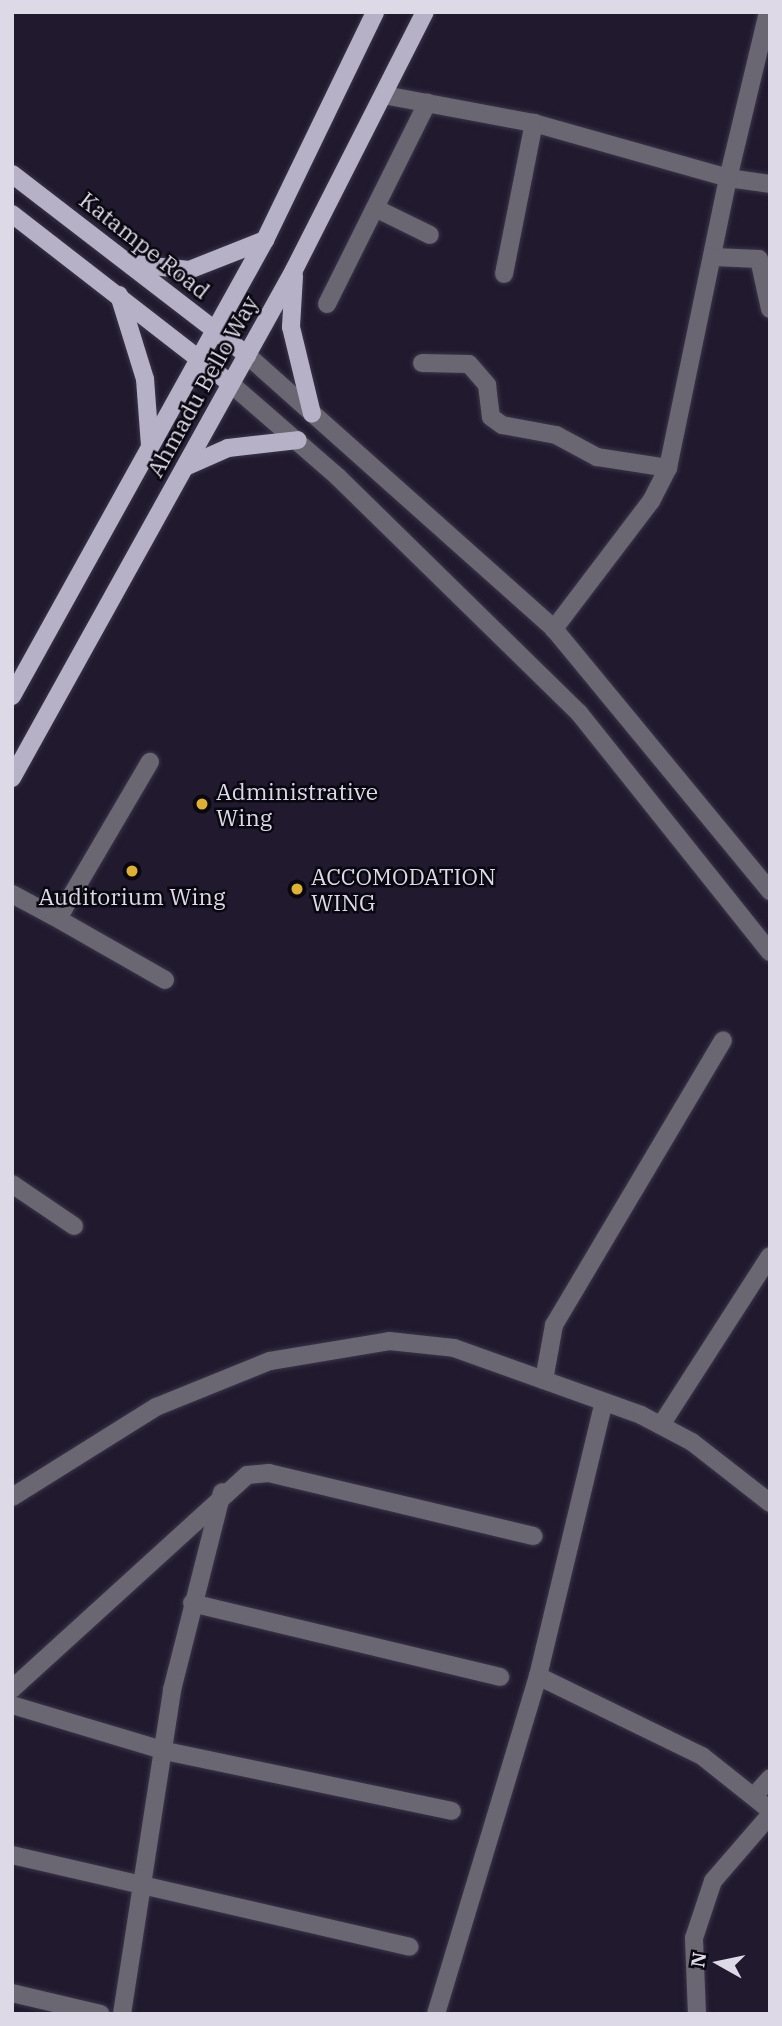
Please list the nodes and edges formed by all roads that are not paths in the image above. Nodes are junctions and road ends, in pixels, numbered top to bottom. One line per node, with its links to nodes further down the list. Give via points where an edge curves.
1 (375, 12): 13 (main road, Ahmadu Bello Way)
2 (425, 12): 4 (main road, Ahmadu Bello Way)
3 (768, 12): 8 (street)
4 (384, 95): 5 (street); 16 (main road, Ahmadu Bello Way)
5 (427, 103): 6 (street); 10 (street)
6 (534, 123): 8 (street); 17 (street)
7 (12, 174): 15 (main road, Katampe Road)
8 (728, 178): 9 (street); 14 (street)
9 (770, 184)
10 (375, 208): 12 (street); 19 (street)
11 (12, 214): 18 (main road)
12 (430, 235)
13 (265, 240): 15 (main road, via 189,270); 21 (main road, Ahmadu Bello Way)
14 (714, 257): 20 (street, via 759,259); 30 (street)
15 (130, 263): 21 (main road, Katampe Road)
16 (294, 270): 22 (main road, Ahmadu Bello Way); 26 (main road, via 291,327)
17 (504, 274)
18 (118, 292): 23 (main road); 28 (main road, via 145,379)
19 (327, 304)
20 (770, 309)
21 (215, 330): 22 (main road, Katampe Road); 23 (main road, Ahmadu Bello Way)
22 (247, 355): 25 (main road, Ahmadu Bello Way); 26 (street)
23 (198, 359): 25 (main road); 28 (main road, Ahmadu Bello Way)
24 (422, 363): 30 (street, via 470,364 487,385 491,417 502,425 556,435 597,457)
25 (231, 384): 27 (street); 29 (main road, Ahmadu Bello Way)
26 (312, 414): 31 (street)
27 (298, 440): 29 (main road, via 228,448); 38 (street, via 579,713)
28 (150, 446): 32 (main road, Ahmadu Bello Way)
29 (185, 467): 34 (main road, Ahmadu Bello Way)
30 (668, 468): 31 (street, via 651,501)
31 (554, 629): 35 (street)
32 (12, 696)
33 (150, 762): 37 (street, via 63,910)
34 (12, 778)
35 (770, 891)
36 (12, 894): 37 (street)
37 (52, 916): 39 (street)
38 (770, 952)
39 (164, 980)
40 (723, 1040): 44 (street, via 554,1325)
41 (12, 1184): 42 (street)
42 (74, 1226)
43 (770, 1256): 46 (street)
44 (544, 1380): 45 (street); 48 (street, via 454,1348 389,1341 281,1359 156,1407)
45 (604, 1402): 46 (street); 52 (street)
46 (661, 1425): 49 (street)
47 (222, 1492): 50 (street, via 247,1475 269,1473); 51 (street); 54 (street)
48 (12, 1497)
49 (770, 1503)
50 (534, 1536)
51 (192, 1603): 53 (street); 56 (street)
52 (538, 1676): 58 (street, via 702,1756); 68 (street)
53 (500, 1677)
54 (12, 1689)
55 (12, 1705): 56 (street)
56 (165, 1751): 60 (street); 63 (street)
57 (770, 1777): 58 (street)
58 (754, 1796): 59 (street)
59 (770, 1810)
60 (452, 1811)
61 (770, 1815): 69 (street, via 713,1881 694,1938)
62 (12, 1855): 63 (street)
63 (147, 1886): 64 (street); 67 (street)
64 (410, 1947)
65 (12, 1993): 66 (street)
66 (102, 2014)
67 (122, 2014)
68 (436, 2014)
69 (697, 2014)

